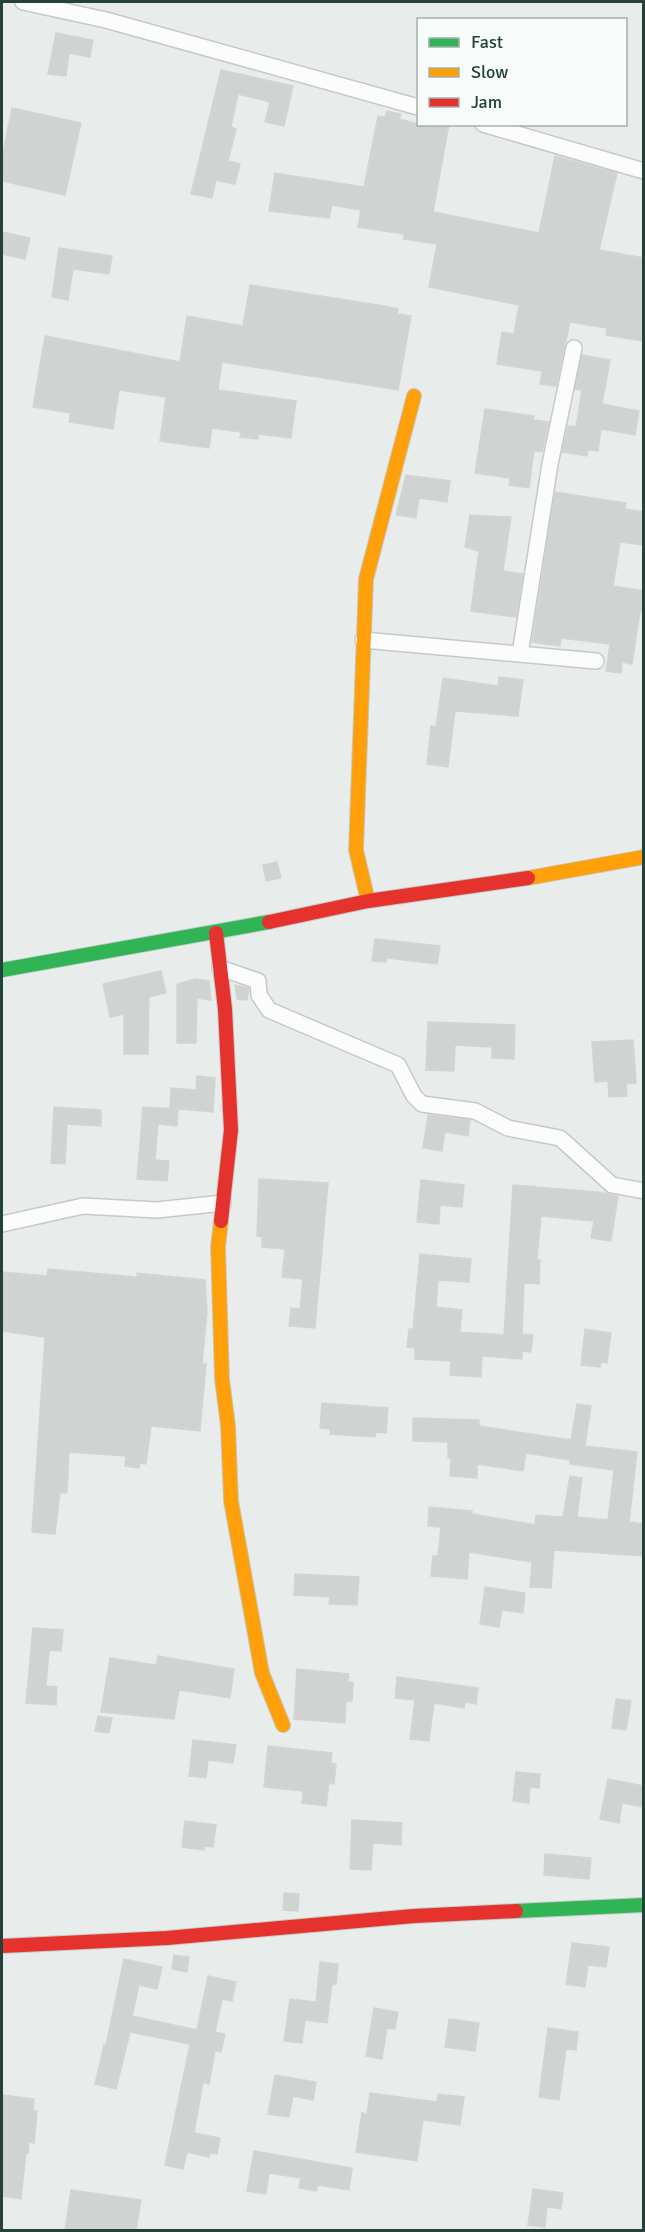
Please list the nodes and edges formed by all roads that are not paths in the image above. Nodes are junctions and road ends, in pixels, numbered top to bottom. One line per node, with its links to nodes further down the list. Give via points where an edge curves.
1 (23, 2): 2 (street, via 106,20)
2 (417, 106)
3 (490, 126): 4 (street)
4 (644, 171)
5 (574, 348): 8 (street, via 549,464)
6 (414, 396): 7 (main road, via 366,579)
7 (363, 640): 8 (street); 11 (main road, via 356,850)
8 (520, 654): 9 (street)
9 (596, 661)
10 (644, 857): 11 (main road, via 501,883)
11 (368, 901): 12 (main road)
12 (216, 933): 13 (main road); 14 (main road)
13 (220, 968): 15 (street, via 258,981 259,996 269,1010 399,1065 422,1104 475,1111 508,1128 560,1138 612,1185); 16 (main road, via 231,1130)
14 (2, 970)
15 (644, 1191)
16 (223, 1203): 17 (street, via 157,1210 83,1206); 18 (main road, via 218,1247 231,1501 262,1673)
17 (2, 1224)
18 (283, 1725)
19 (644, 1905): 20 (main road, via 414,1916 167,1938)
20 (2, 1946)

